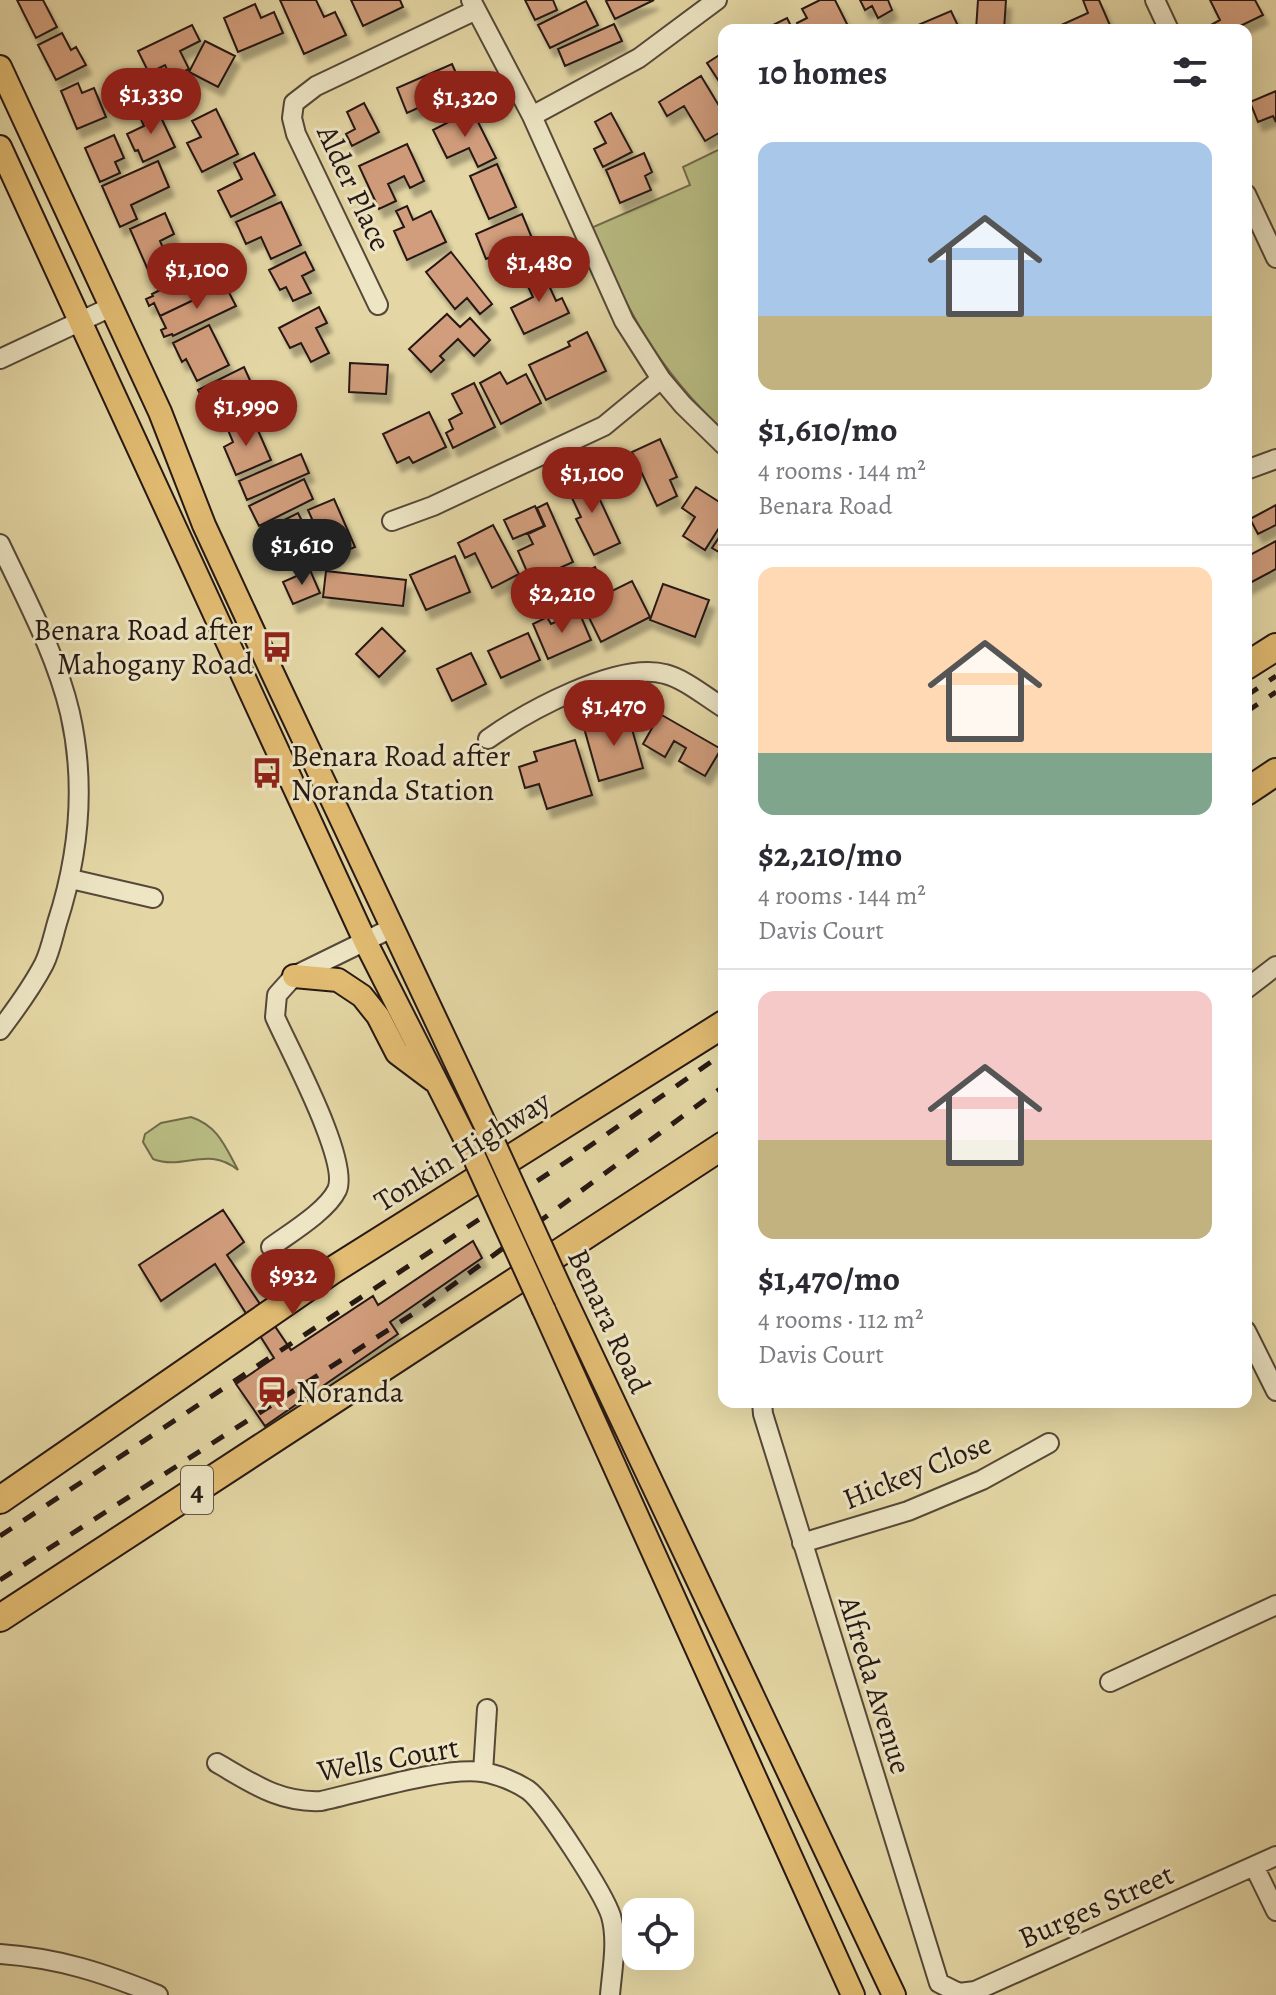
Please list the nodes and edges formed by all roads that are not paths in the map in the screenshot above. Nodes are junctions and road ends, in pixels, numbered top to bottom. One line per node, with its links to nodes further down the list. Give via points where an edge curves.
1 (717, 0): 6 (street, via 639,58)
2 (1155, 0): 4 (street)
3 (474, 5): 6 (street); 10 (street, Alder Place, via 316,86 294,103 296,134)
4 (1166, 24)
5 (0, 67): 11 (main road, Benara Road)
6 (532, 116): 14 (street, via 624,321)
7 (0, 147): 12 (main road, Benara Road)
8 (1252, 218): 9 (street)
9 (1276, 258)
10 (378, 305)
11 (111, 307): 12 (street); 19 (main road, Benara Road)
12 (81, 321): 13 (street); 21 (main road, Benara Road)
13 (0, 359)
14 (661, 379): 15 (street); 18 (street, via 604,426)
15 (718, 439)
16 (1276, 459): 17 (street)
17 (1252, 468)
18 (392, 521)
19 (204, 525): 21 (main road, via 211,566 236,636); 24 (main road, Benara Road)
20 (0, 544): 29 (street, via 51,654 70,713 79,815)
21 (223, 632): 32 (main road, Benara Road)
22 (1276, 647): 23 (highway)
23 (1252, 662)
24 (272, 672): 31 (main road, Benara Road); 32 (main road, Benara Road, via 283,726 375,921)
25 (718, 704): 26 (street, via 668,674 639,670 583,688 513,721)
26 (488, 739)
27 (1276, 772): 28 (highway)
28 (1252, 788)
29 (71, 879): 30 (street); 37 (street, via 45,962)
30 (153, 898)
31 (392, 928): 32 (street); 57 (main road, Benara Road, bridge)
32 (365, 941): 34 (street); 38 (main road, Benara Road)
33 (1276, 966): 35 (street)
34 (294, 976): 38 (main road, via 338,980 362,996 397,1053); 40 (street, via 277,995 275,1017 340,1173 329,1202)
35 (1252, 984)
36 (718, 1028): 46 (highway, Tonkin Highway, via 333,1270)
37 (0, 1030)
38 (437, 1083): 59 (main road, Benara Road, bridge)
39 (718, 1149): 49 (highway, 4)
40 (271, 1247)
41 (1252, 1337): 42 (street)
42 (1268, 1353): 43 (street)
43 (1276, 1391)
44 (762, 1408): 47 (street, Alfreda Avenue)
45 (1049, 1443): 47 (street, Hickey Close, via 982,1480 908,1511)
46 (0, 1500)
47 (802, 1543): 60 (street, Alfreda Avenue)
48 (1276, 1605): 50 (street)
49 (0, 1618)
50 (1110, 1682)
51 (487, 1709): 53 (street, Wells Court)
52 (217, 1763): 53 (street, Wells Court, via 281,1798 302,1802 444,1774)
53 (483, 1772): 62 (street, Wells Court, via 529,1791 602,1894 614,1939)
54 (1276, 1856): 55 (street, Burges Street)
55 (1254, 1866): 56 (street); 60 (street, Burges Street, via 975,1991 959,1993)
56 (1276, 1911)
57 (870, 1945): 59 (main road, via 846,1944); 64 (main road, Benara Road)
58 (0, 1954): 61 (street, via 95,1970)
59 (837, 1960): 63 (main road, Benara Road)
60 (939, 1983)
61 (158, 1995)
62 (610, 1995)
63 (853, 1995)
64 (894, 1995)

